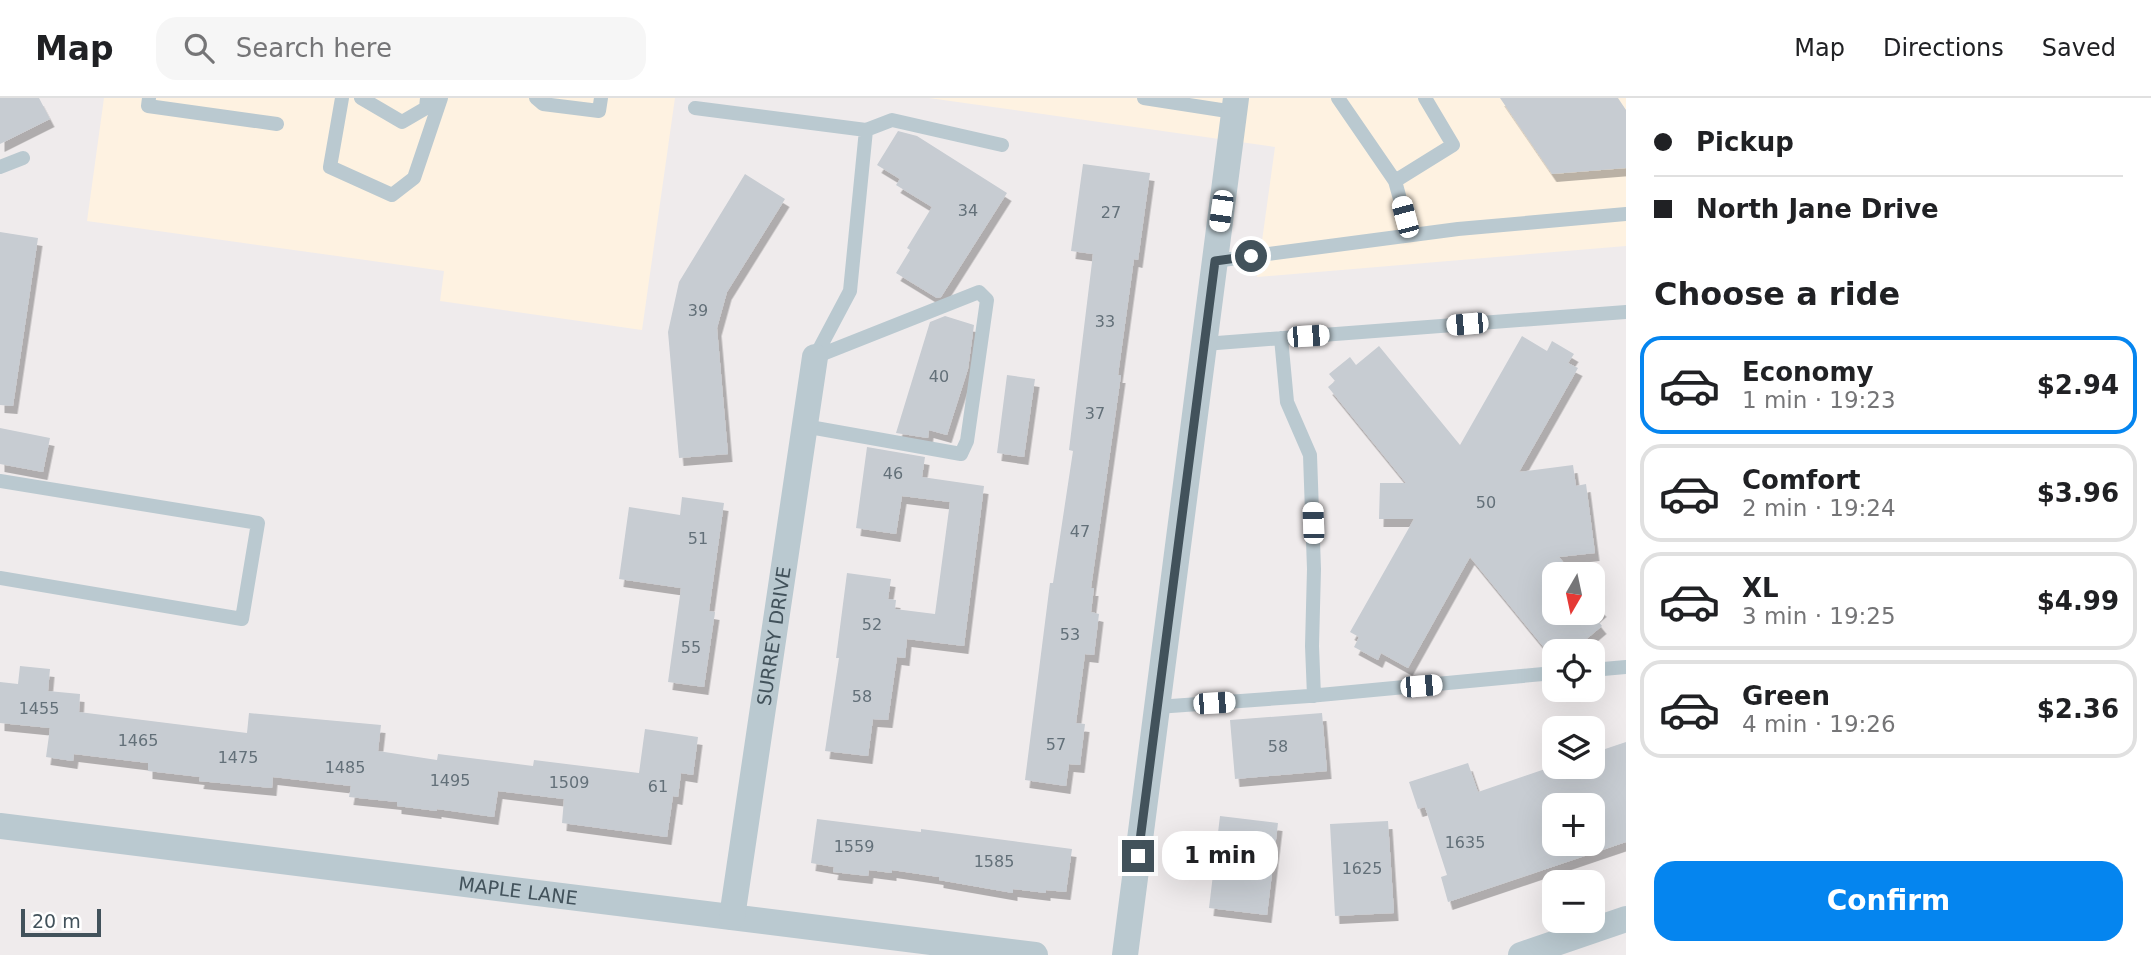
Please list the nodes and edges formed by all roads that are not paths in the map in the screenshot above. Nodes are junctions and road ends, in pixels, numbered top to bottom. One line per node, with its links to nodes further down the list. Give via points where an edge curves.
1 (149, 98): 13 (lane, via 148,106)
2 (342, 98): 5 (lane, via 330,167 391,195 414,178)
3 (361, 98): 4 (lane, via 402,122 426,108)
4 (427, 98)
5 (441, 98)
6 (536, 98): 7 (lane, via 543,104 599,111)
7 (601, 98)
8 (1144, 98): 11 (lane)
9 (1338, 98): 18 (lane)
10 (1424, 98): 18 (lane, via 1453,145)
11 (1235, 105): 21 (street)
12 (695, 108): 14 (lane)
13 (276, 124)
14 (866, 130): 15 (lane, via 892,121); 25 (lane, via 849,291)
15 (1002, 145)
16 (23, 158): 17 (lane)
17 (0, 167)
18 (1395, 181): 20 (lane)
19 (1626, 214): 20 (lane)
20 (1410, 235): 21 (lane)
21 (1215, 261): 24 (street)
22 (1626, 313): 23 (lane)
23 (1281, 338): 24 (lane); 32 (lane, via 1287,402 1310,455)
24 (1204, 344): 33 (street)
25 (815, 357): 26 (street, SURREY DRIVE); 26 (lane, via 979,292 987,300 967,441 961,454)
26 (804, 426): 35 (street, SURREY DRIVE)
27 (0, 481): 28 (lane, via 258,523 242,619)
28 (0, 578)
29 (1626, 667): 30 (lane)
30 (1605, 669)
31 (1542, 674): 32 (lane)
32 (1314, 696): 33 (lane)
33 (1157, 707): 38 (street)
34 (0, 826): 35 (street, MAPLE LANE)
35 (732, 917): 37 (street, MAPLE LANE)
36 (1626, 919): 39 (street)
37 (1035, 955)
38 (1125, 955)
39 (1521, 955)

